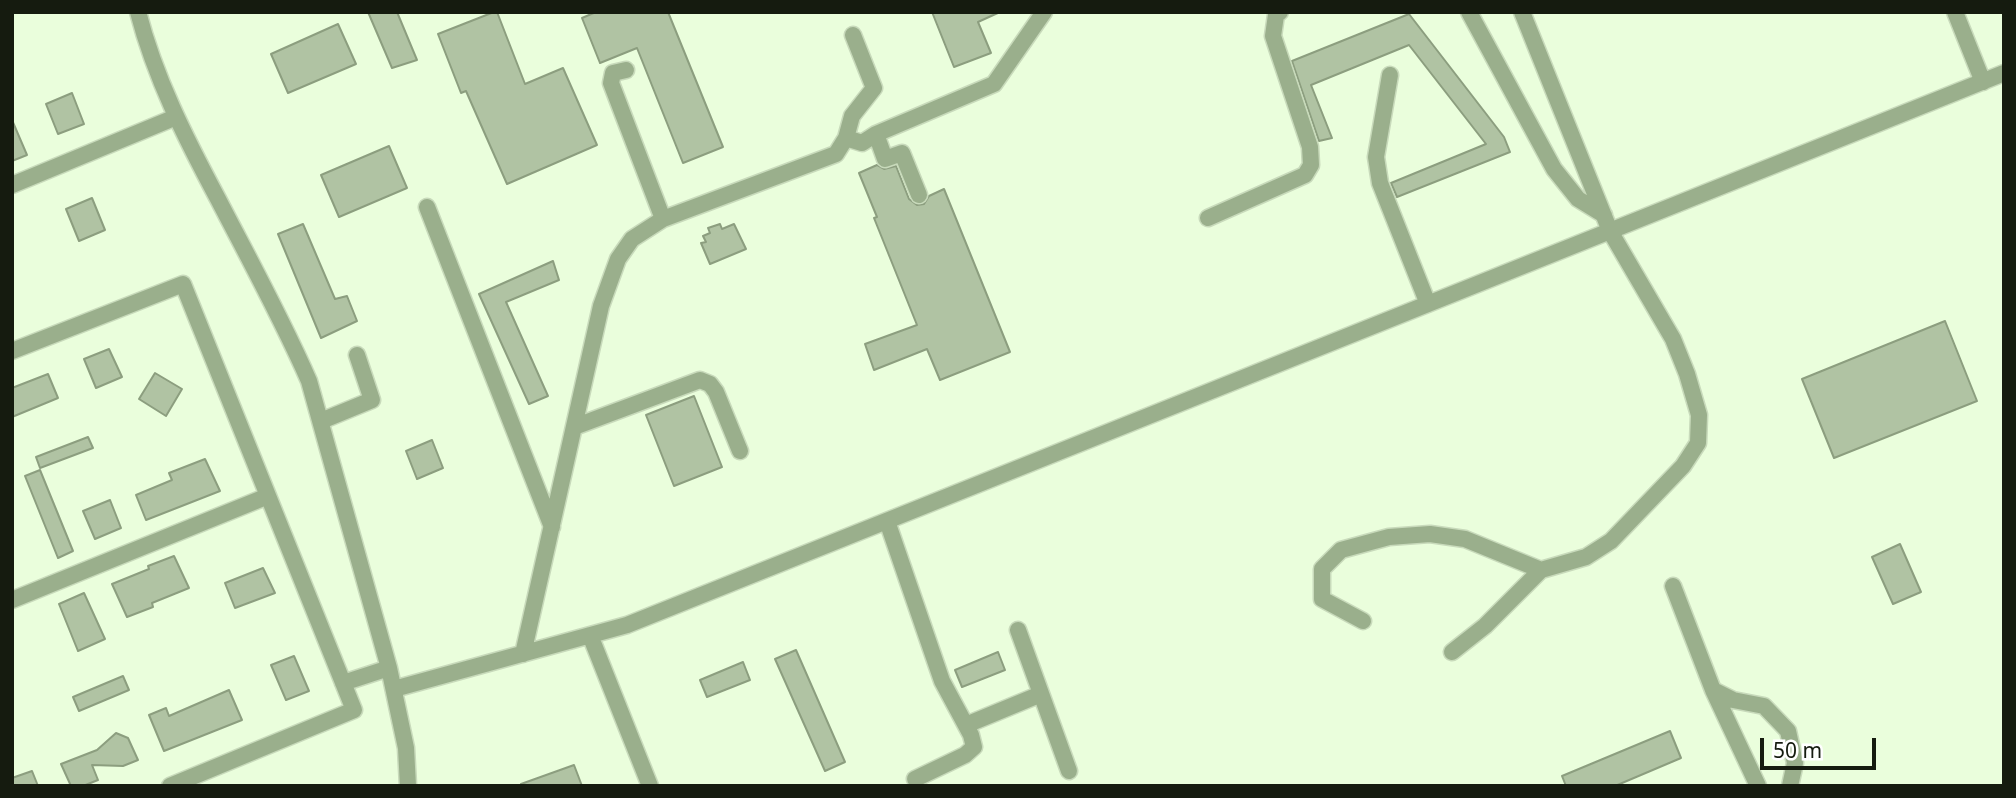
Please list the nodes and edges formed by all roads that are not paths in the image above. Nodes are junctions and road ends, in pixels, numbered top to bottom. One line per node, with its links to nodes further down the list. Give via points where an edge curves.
1 (138, 12): 12 (street)
2 (1044, 12): 13 (street, via 994,84)
3 (1280, 12): 19 (street, via 1273,36 1310,147 1311,165 1305,175)
4 (1469, 12): 18 (street, via 1554,169 1577,199)
5 (1522, 12): 18 (street)
6 (1955, 12): 11 (street)
7 (853, 35): 14 (street, via 874,88 852,117)
8 (625, 70): 20 (street, via 613,73 611,83)
9 (2004, 73): 11 (street)
10 (1390, 75): 22 (street, via 1376,157 1380,183)
11 (1983, 82): 21 (street)
12 (176, 117): 15 (street); 25 (street, via 292,342)
13 (876, 134): 14 (street, via 862,143); 16 (street, via 886,159 902,153)
14 (846, 138): 20 (street, via 836,154)
15 (12, 185)
16 (919, 195)
17 (428, 206): 30 (street)
18 (1604, 215): 21 (street)
19 (1208, 218)
20 (663, 219): 26 (street, via 632,239 618,259 601,306)
21 (1611, 231): 22 (street); 31 (street, via 1673,339 1699,415 1698,443 1683,466 1611,541 1586,557)
22 (1428, 304): 29 (street)
23 (12, 351): 28 (street, via 183,284)
24 (357, 355): 25 (street, via 372,400)
25 (321, 421): 39 (street)
26 (574, 427): 27 (street, via 700,380 716,392); 30 (street)
27 (740, 451)
28 (268, 496): 33 (street); 40 (street)
29 (887, 521): 36 (street, via 627,625); 44 (street, via 942,681)
30 (552, 527): 38 (street)
31 (1541, 570): 34 (street, via 1465,539 1430,534 1390,537 1341,550 1322,569 1322,599); 37 (street)
32 (1673, 586): 42 (street)
33 (12, 600)
34 (1363, 621)
35 (1018, 630): 43 (street)
36 (590, 635): 38 (street); 49 (street)
37 (1452, 652)
38 (523, 654): 41 (street)
39 (389, 668): 40 (street); 41 (street)
40 (344, 683): 47 (street, via 354,710)
41 (394, 689): 48 (street)
42 (1713, 691): 50 (street); 51 (street, via 1764,706 1788,731 1795,763)
43 (1041, 694): 44 (street); 45 (street)
44 (966, 725): 46 (street, via 974,747)
45 (1069, 771)
46 (915, 779)
47 (170, 786)
48 (408, 786)
49 (650, 786)
50 (1758, 786)
51 (1790, 786)

